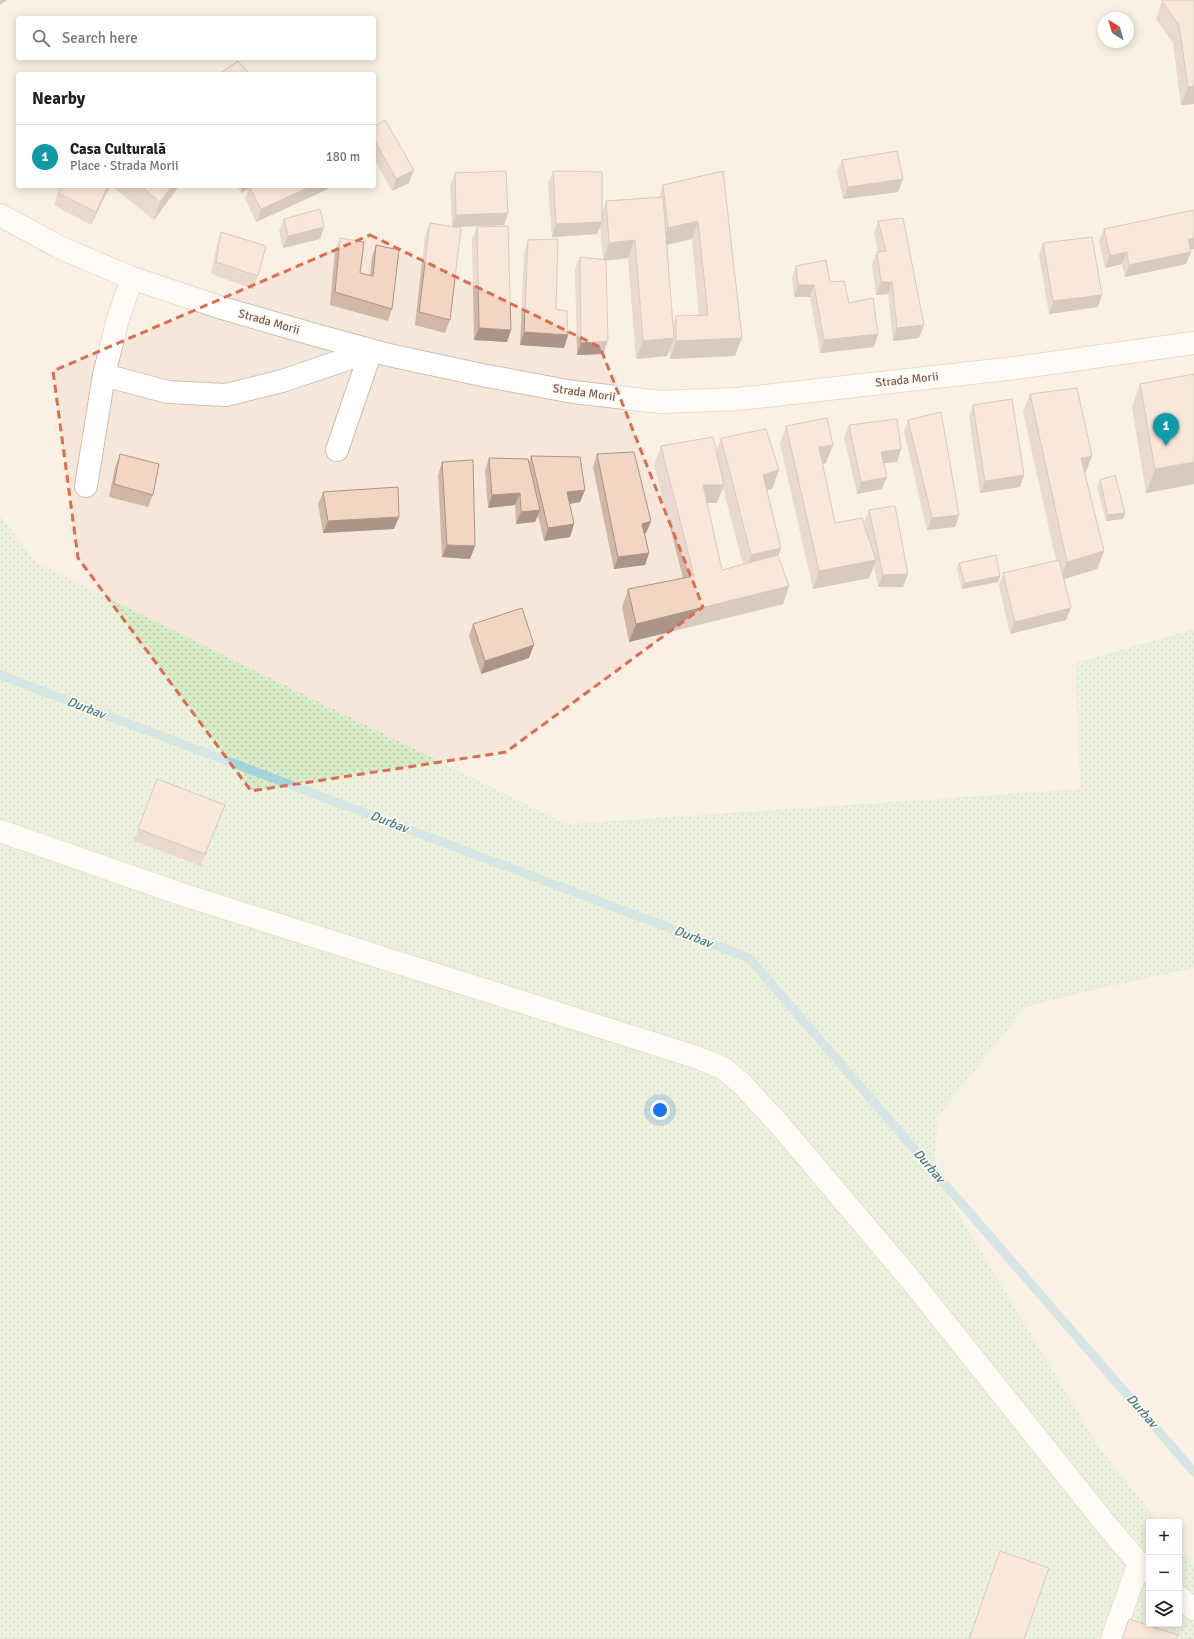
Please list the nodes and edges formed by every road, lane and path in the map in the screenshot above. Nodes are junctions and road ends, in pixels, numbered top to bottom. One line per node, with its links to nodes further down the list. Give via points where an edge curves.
1 (0, 215): 2 (street, Strada Morii, via 61,248)
2 (132, 278): 4 (street, Strada Morii, via 222,308); 5 (street, via 117,322)
3 (1194, 343): 4 (street, Strada Morii, via 1015,368 738,399 661,402 573,392)
4 (371, 351): 5 (street, via 282,381 226,394 168,392); 6 (street)
5 (104, 375): 7 (street)
6 (337, 450)
7 (86, 486)
8 (0, 831): 9 (street, via 184,894 723,1068 742,1084 779,1124 910,1278 1109,1528)
9 (1144, 1567): 12 (street)
10 (1182, 1599): 11 (street)
11 (1194, 1609)
12 (1112, 1639)

